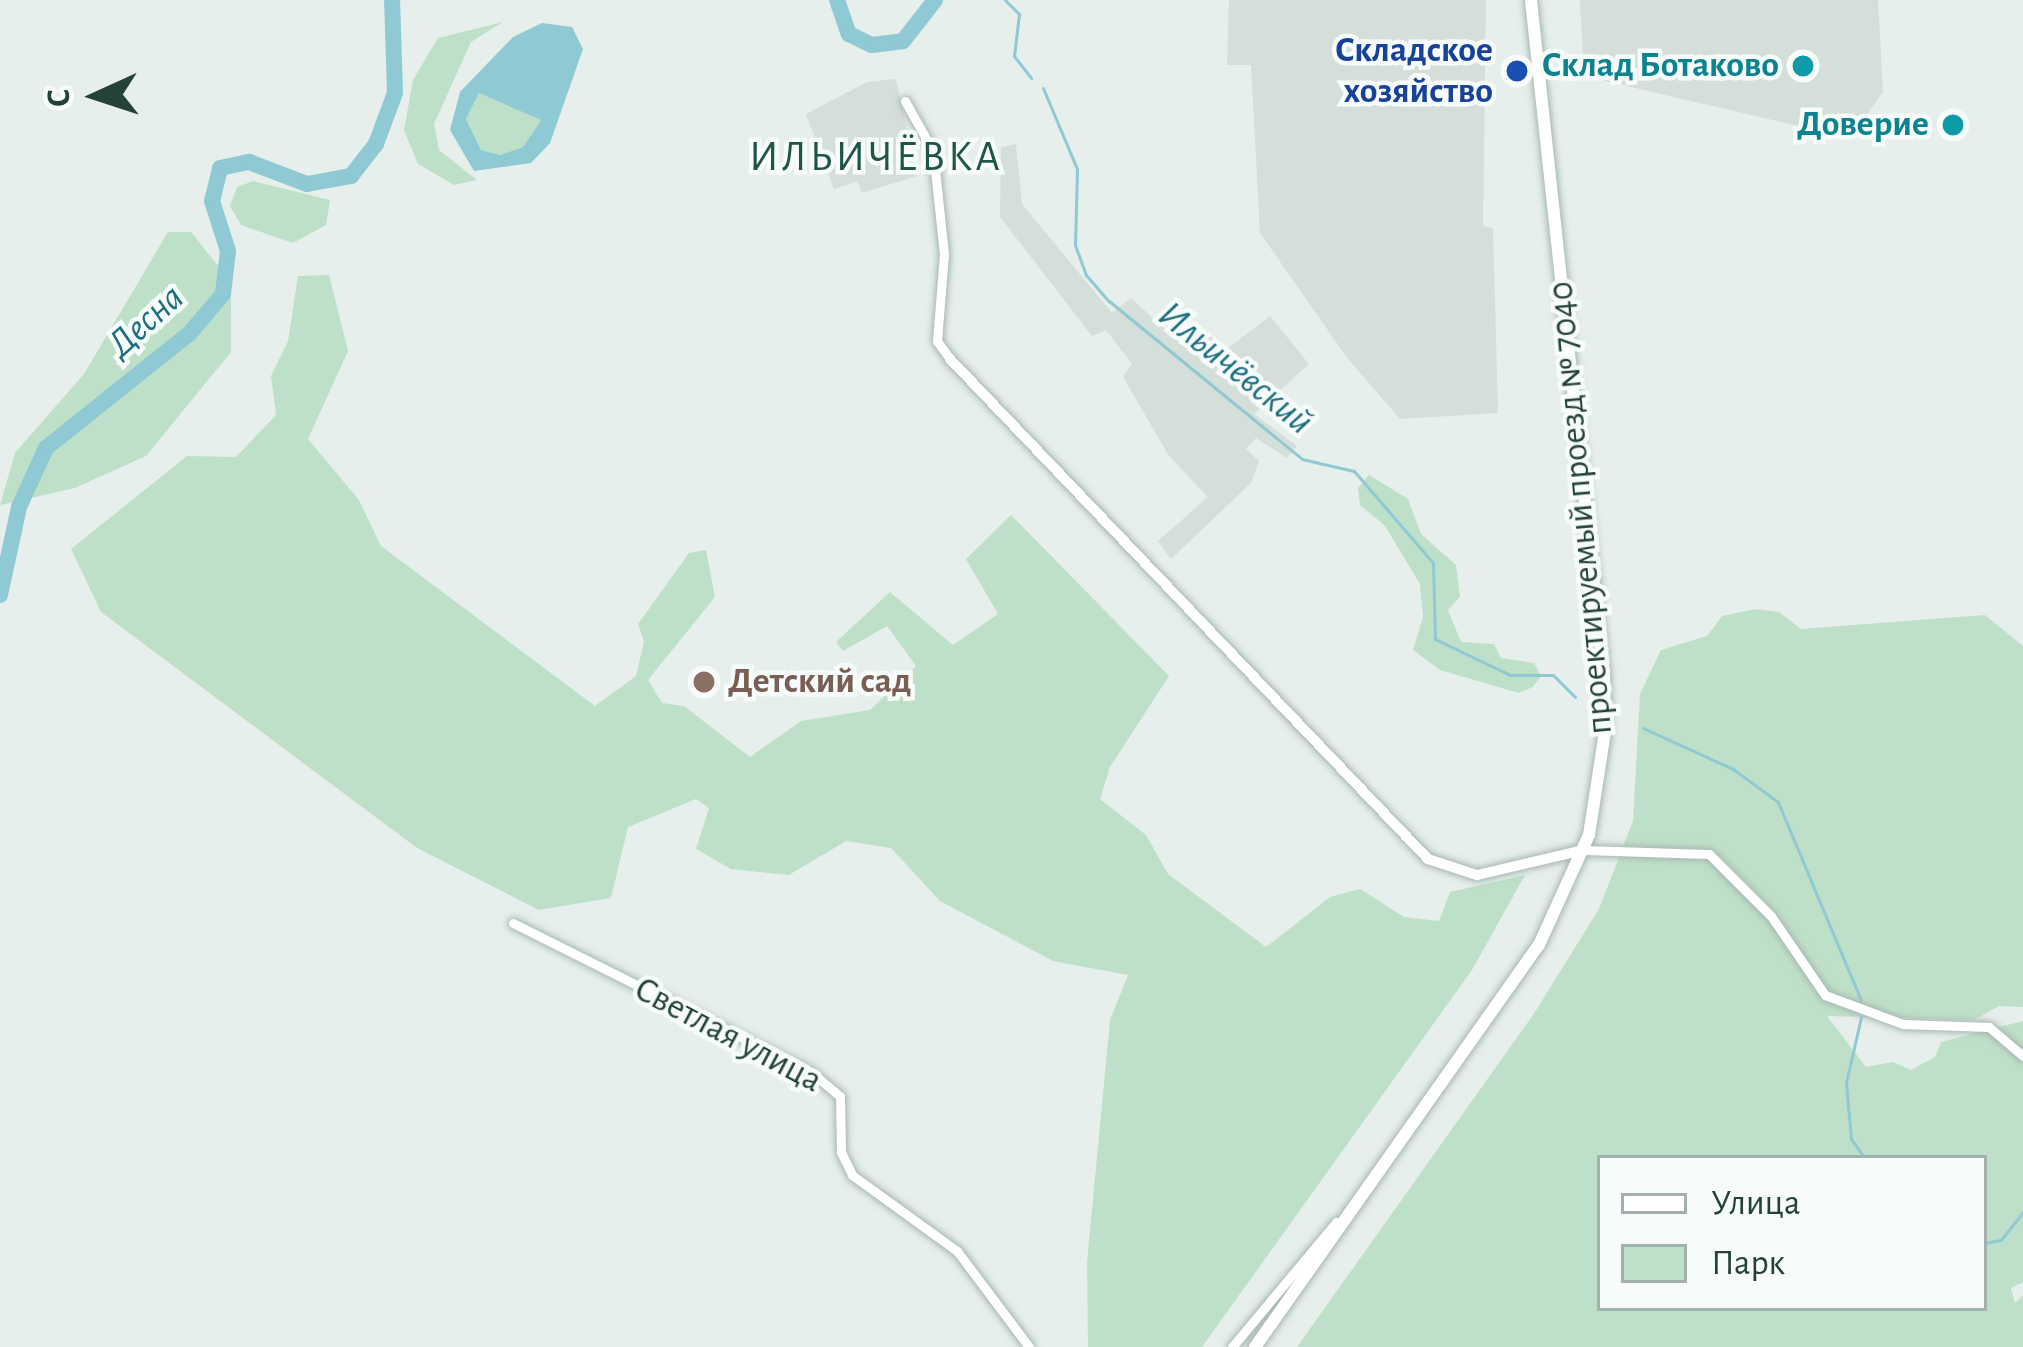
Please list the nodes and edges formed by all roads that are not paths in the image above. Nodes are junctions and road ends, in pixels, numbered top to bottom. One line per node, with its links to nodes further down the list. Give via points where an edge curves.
1 (1531, 0): 4 (main road, проектируемый проезд № 7040, via 1604,678 1600,778)
2 (905, 101): 3 (street, via 933,151 944,254 938,341)
3 (950, 359): 4 (street, via 1428,860 1477,875)
4 (1584, 850): 6 (street, via 1708,854 1771,916 1825,995 1903,1024 1989,1027); 7 (main road, проектируемый проезд № 7040, via 1539,945)
5 (513, 923): 8 (street, Светлая улица, via 811,1072 840,1096 841,1152 852,1175 957,1251)
6 (2023, 1056)
7 (1336, 1222): 9 (street); 10 (main road, проектируемый проезд № 7040)
8 (1029, 1347)
9 (1232, 1347)
10 (1255, 1347)

